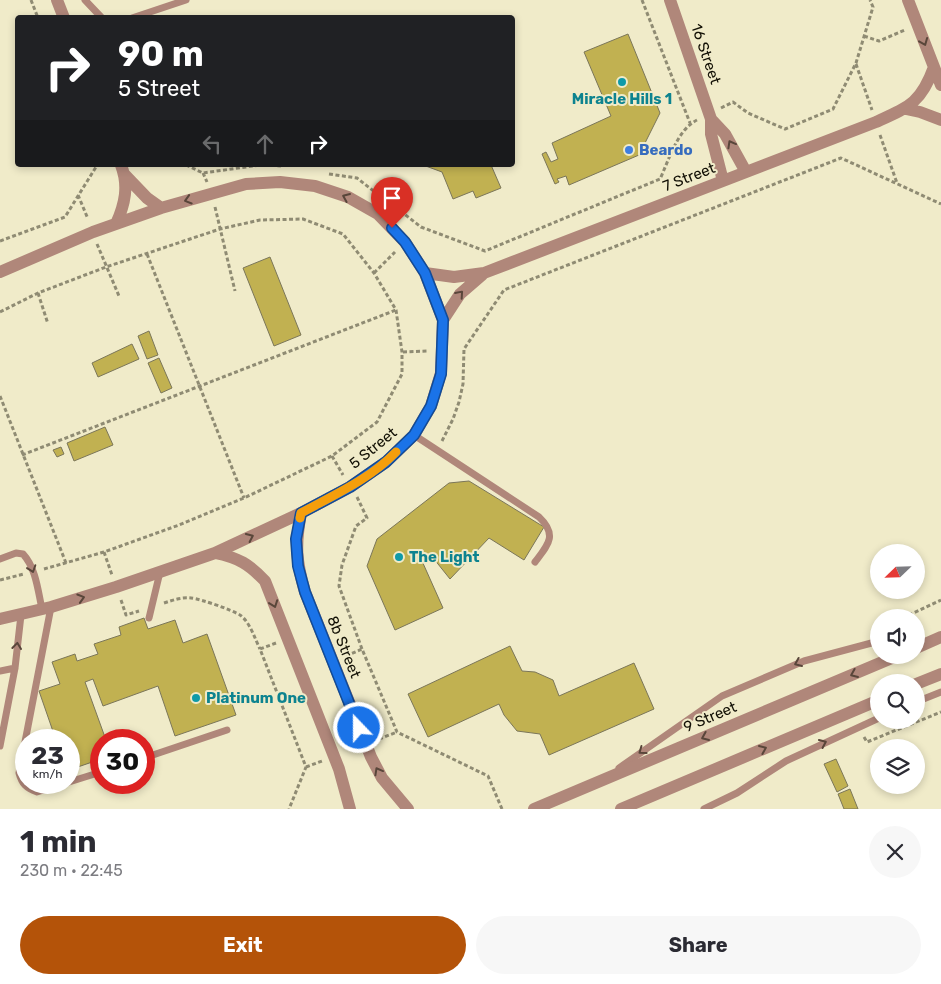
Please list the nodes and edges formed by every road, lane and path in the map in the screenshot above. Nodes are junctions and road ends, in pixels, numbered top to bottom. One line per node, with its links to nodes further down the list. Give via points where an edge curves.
1 (31, 0): 9 (path)
2 (57, 0): 10 (street)
3 (85, 0): 11 (lane)
4 (186, 0): 12 (lane)
5 (642, 0): 18 (path)
6 (670, 0): 16 (street, 16 Street)
7 (870, 0): 16 (path, via 873,8 856,63 833,109 784,129 748,113 733,102)
8 (908, 0): 13 (street, one-way to 13)
9 (37, 15)
10 (63, 15)
11 (99, 15)
12 (141, 15)
13 (934, 67): 14 (street); 15 (street, 7 Street, via 924,90)
14 (941, 85)
15 (906, 109): 17 (street); 25 (street, 7 Street)
16 (710, 117): 18 (path); 25 (street, 16 Street, one-way to 16, via 725,134); 28 (street, 16 Street, via 711,134)
17 (941, 120)
18 (690, 123): 27 (path, via 680,135 660,179 485,251 421,227 357,178)
19 (96, 167): 34 (path, via 64,217)
20 (190, 167): 26 (path)
21 (246, 167): 26 (path)
22 (284, 167): 23 (path)
23 (290, 168)
24 (123, 169): 31 (street, via 147,198); 32 (street, via 124,208)
25 (746, 172): 28 (street, 7 Street)
26 (203, 173): 29 (path)
27 (328, 174)
28 (724, 181): 38 (street, 7 Street)
29 (212, 193): 31 (street, 5 Street, one-way to 31); 33 (path); 37 (street, 5 Street, one-way to 29, via 405,242 378,214 348,197 315,186 280,182 246,184)
30 (941, 204): 48 (path, via 841,158 504,290 464,349 464,376 459,402)
31 (161, 208): 32 (street, 5 Street)
32 (116, 224): 36 (street, 5 Street)
33 (220, 229): 35 (path); 39 (path); 41 (path, via 260,220 303,219 343,234 374,273)
34 (0, 241)
35 (147, 254): 40 (path); 45 (path)
36 (0, 272)
37 (425, 273): 38 (street, 7 Street, via 454,277); 43 (street, 5 Street)
38 (484, 273): 43 (street, 7 Street, one-way to 38, via 460,294)
39 (235, 291)
40 (38, 293): 42 (path); 44 (path)
41 (396, 310): 45 (path); 50 (path, via 402,374 377,422)
42 (0, 312)
43 (443, 320): 47 (street, 5 Street, via 441,374 431,406)
44 (48, 324)
45 (200, 386): 49 (path); 52 (path)
46 (0, 396): 49 (path)
47 (414, 435): 48 (lane); 51 (street, 5 Street, via 386,462)
48 (436, 450): 57 (lane, via 547,524 548,544)
49 (22, 454): 58 (path)
50 (332, 456): 51 (path); 52 (path)
51 (350, 487): 53 (street, 5 Street); 75 (path, via 367,518 356,526 338,586)
52 (244, 498): 54 (path)
53 (301, 513): 55 (street, 5 Street, one-way to 53); 76 (street, 8b Street, via 296,539 298,566)
54 (104, 552): 58 (path); 62 (path)
55 (215, 553): 60 (street, 5 Street); 71 (street, one-way to 71, via 234,557 252,567 265,581)
56 (0, 559): 59 (lane, one-way to 59, via 23,554)
57 (535, 562)
58 (66, 563): 59 (path)
59 (33, 572): 61 (path); 65 (lane)
60 (160, 572): 62 (street, 5 Street); 64 (lane)
61 (0, 580)
62 (116, 587): 64 (path, via 126,615); 65 (street, 5 Street, one-way to 62)
63 (941, 600): 66 (path)
64 (153, 606): 68 (lane); 74 (path, via 192,598 224,608 241,616)
65 (46, 608): 67 (street, 5 Street); 91 (lane, via 19,772 21,782 37,792)
66 (922, 609)
67 (21, 615): 69 (street, 5 Street); 78 (lane, one-way to 67)
68 (149, 618)
69 (0, 619)
70 (941, 637): 73 (street)
71 (286, 639): 74 (path); 94 (street, via 341,774)
72 (870, 643): 92 (lane, one-way to 92, via 815,657 722,696)
73 (925, 644)
74 (260, 649): 93 (path, via 306,767)
75 (362, 649): 76 (path); 87 (path)
76 (333, 662): 88 (street, 8b Street)
77 (878, 664): 92 (street, 9 Street, one-way to 92)
78 (15, 668): 79 (lane); 89 (lane)
79 (0, 670)
80 (941, 674): 81 (street)
81 (925, 680)
82 (941, 692): 83 (lane)
83 (925, 698)
84 (870, 704): 98 (street, one-way to 84)
85 (870, 722): 99 (lane, one-way to 85, via 737,793 786,761)
86 (227, 730): 90 (lane)
87 (397, 732): 88 (path); 96 (path, via 488,776)
88 (365, 744): 95 (street, 8b Street, one-way to 88, via 382,778)
89 (0, 746)
90 (155, 754)
91 (90, 775)
92 (600, 782): 97 (street, 9 Street)
93 (289, 809)
94 (350, 809)
95 (408, 809)
96 (502, 809)
97 (534, 809)
98 (621, 809)
99 (704, 809)

